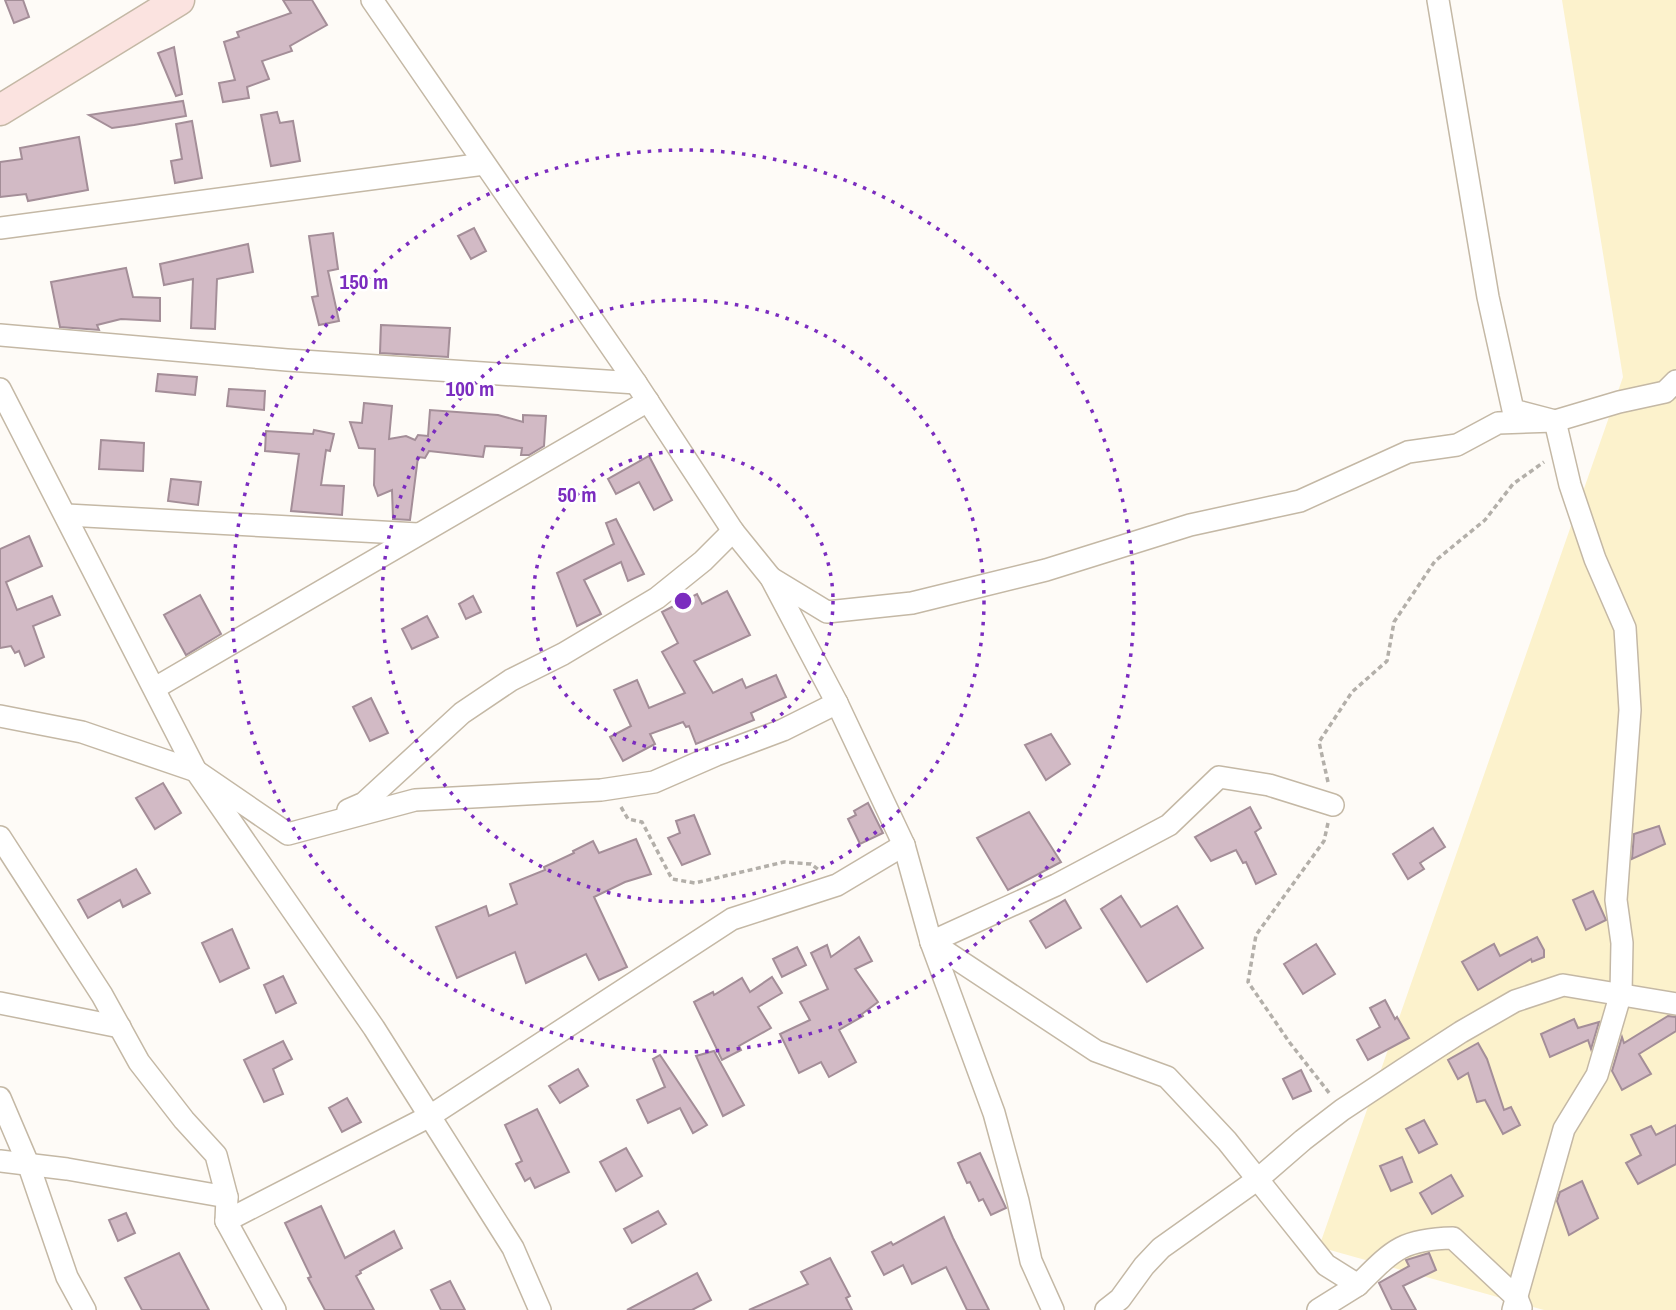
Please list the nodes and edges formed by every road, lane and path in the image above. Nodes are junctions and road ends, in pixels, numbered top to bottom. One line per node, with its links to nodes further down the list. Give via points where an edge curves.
1 (179, 0): 4 (street)
2 (372, 0): 5 (street)
3 (1438, 0): 11 (street, via 1488,297 1513,410)
4 (0, 110)
5 (484, 164): 6 (street); 10 (street)
6 (0, 228)
7 (0, 335): 10 (street)
8 (1676, 381): 11 (street, via 1665,392)
9 (0, 389): 12 (street)
10 (642, 392): 13 (street); 14 (street)
11 (1555, 421): 15 (street, via 1499,423 1457,445 1408,452 1300,501 1190,526 1046,570 912,603 827,612); 21 (path, via 1552,454 1513,484 1485,520 1435,561 1394,622 1387,661 1352,692 1319,742); 27 (street, via 1595,559 1625,628 1630,710 1616,900 1622,943)
12 (66, 515): 14 (street); 16 (street)
13 (733, 531): 15 (street); 22 (street, via 657,598 461,713 364,803)
14 (418, 534): 16 (street)
15 (771, 578): 17 (street)
16 (155, 688): 19 (street)
17 (837, 703): 20 (street, via 654,782); 24 (street)
18 (0, 716): 19 (street, via 82,732)
19 (196, 771): 22 (street); 33 (street, via 374,1028)
20 (601, 790): 22 (street, via 415,800); 25 (path, via 623,808 628,820 642,822 672,879 695,883 784,862 811,864)
21 (1333, 805): 26 (street, via 1269,785 1219,777 1169,825 1056,885); 32 (path, via 1324,841 1256,935 1248,982)
22 (288, 834)
23 (0, 837): 30 (street)
24 (904, 845): 25 (street); 26 (street)
25 (837, 884): 33 (street, via 732,919)
26 (931, 942): 36 (street, via 1096,1051 1167,1077); 44 (street, via 994,1113 1031,1261)
27 (1621, 993): 29 (street); 32 (street, via 1563,985 1516,1001); 40 (street, via 1597,1075 1564,1129)
28 (0, 1003): 30 (street)
29 (1676, 1004)
30 (120, 1027): 37 (street, via 139,1062 216,1155)
31 (0, 1098): 35 (street)
32 (1342, 1110): 36 (street)
33 (429, 1116): 38 (street); 43 (street, via 513,1248)
34 (0, 1161): 35 (street)
35 (29, 1166): 37 (street); 41 (street, via 67,1277)
36 (1258, 1179): 39 (street, via 1326,1265); 45 (street, via 1161,1248)
37 (227, 1197): 38 (street)
38 (226, 1221): 42 (street)
39 (1358, 1285): 40 (street, via 1389,1254 1422,1239 1453,1238); 46 (street)
40 (1518, 1306)
41 (85, 1310)
42 (275, 1310)
43 (540, 1310)
44 (1053, 1310)
45 (1106, 1310)
46 (1318, 1310)

